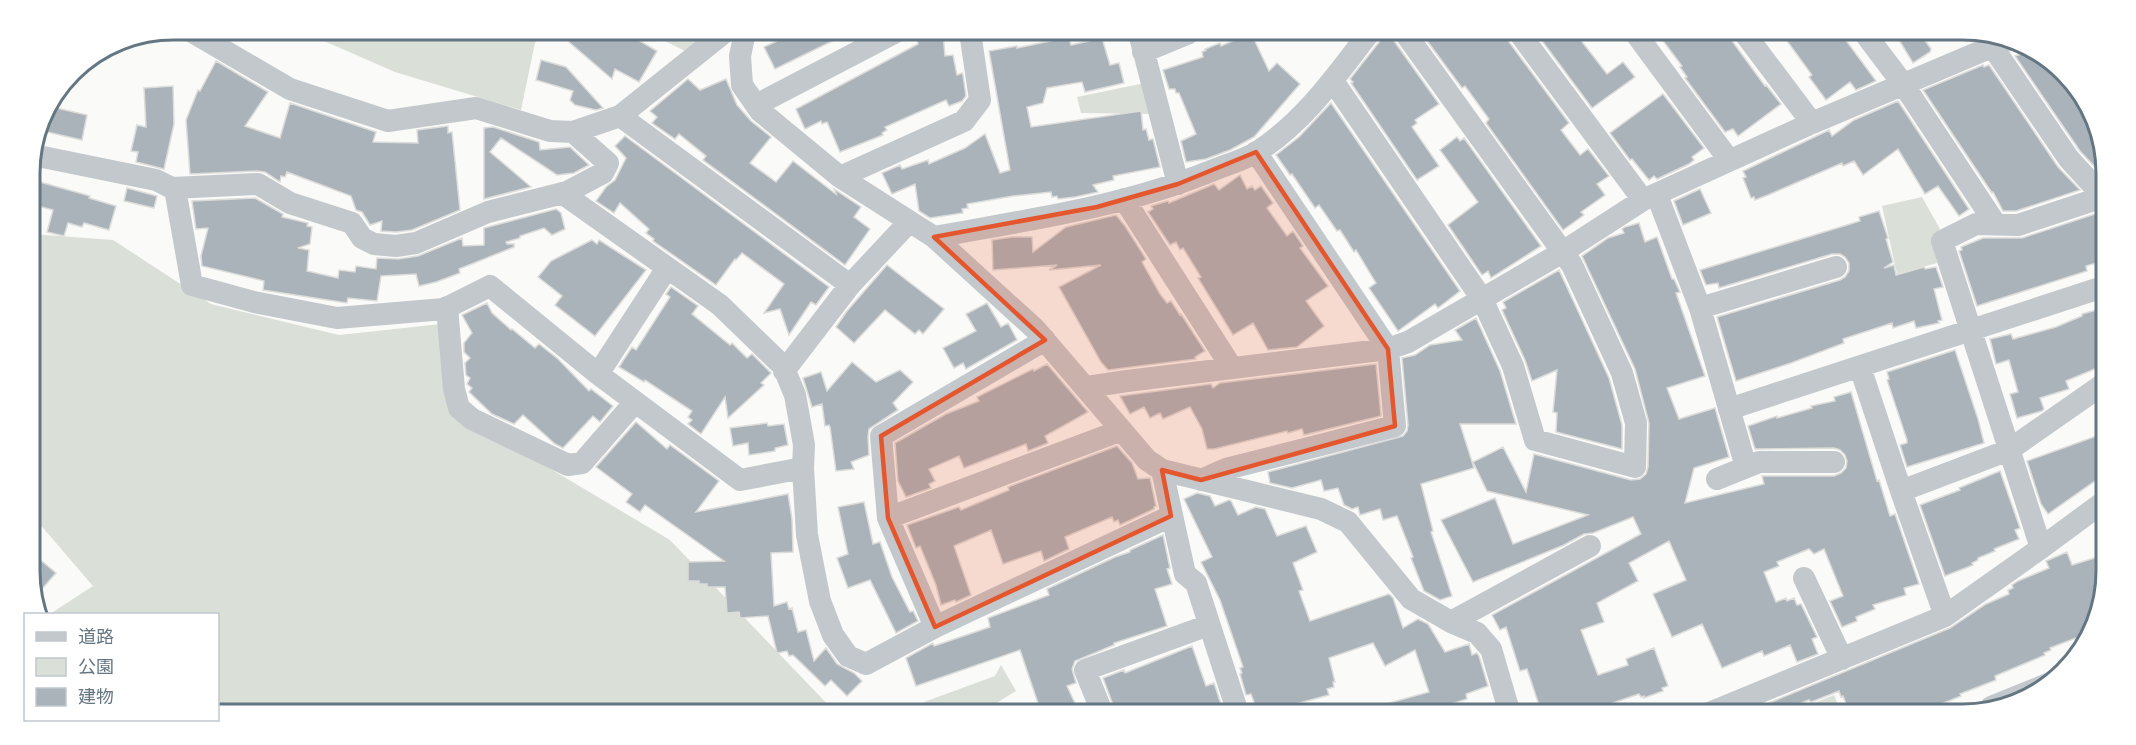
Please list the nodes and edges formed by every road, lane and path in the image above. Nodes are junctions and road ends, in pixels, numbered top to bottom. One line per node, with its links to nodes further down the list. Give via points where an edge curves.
1 (1363, 40): 15 (street)
2 (1410, 40): 35 (street)
3 (1525, 40): 29 (street)
4 (1641, 40): 23 (street)
5 (1750, 40): 19 (street)
6 (1870, 40): 16 (street)
7 (208, 41): 20 (street, via 290,89 388,122 476,108 550,131)
8 (714, 41): 18 (street)
9 (743, 41): 17 (street, via 742,85)
10 (880, 41): 17 (street)
11 (971, 41): 24 (street, via 980,100 964,121)
12 (1141, 42): 25 (street)
13 (1996, 45): 16 (street)
14 (2002, 47): 27 (street, via 2069,159)
15 (1333, 81): 21 (street, via 1300,118); 40 (street)
16 (1903, 84): 19 (street); 33 (street)
17 (756, 105): 24 (street)
18 (620, 116): 20 (street); 38 (street)
19 (1812, 123): 23 (street)
20 (573, 132): 28 (street, via 608,163 603,172)
21 (1256, 152): 25 (street); 45 (street)
22 (42, 157): 26 (street, via 156,180)
23 (1729, 160): 29 (street)
24 (840, 177): 32 (street)
25 (1178, 184): 30 (street)
26 (175, 189): 28 (street, via 258,184 290,203 352,223 362,238 374,244 396,246 416,243 488,212); 41 (street, via 192,285 337,318)
27 (2096, 189)
28 (562, 193): 37 (street)
29 (1650, 197): 35 (street); 42 (street)
30 (1124, 199): 34 (street); 47 (street)
31 (2096, 199): 33 (street, via 2018,225)
32 (909, 222): 34 (street); 38 (street)
33 (1995, 224): 43 (street, via 1976,224 1942,241)
34 (934, 237): 44 (street)
35 (1561, 253): 40 (street); 40 (street, via 1572,265 1622,373 1636,423 1635,467 1535,440 1514,366)
36 (1836, 267): 42 (street)
37 (667, 268): 48 (street, via 720,305); 49 (street)
38 (850, 285): 48 (street)
39 (2096, 289): 43 (street)
40 (1482, 299): 45 (street, via 1408,342)
41 (447, 307): 49 (street, via 490,286); 52 (street, via 454,389 459,408 472,419 568,465 582,463)
42 (1700, 308): 53 (street)
43 (1971, 330): 46 (street); 55 (street)
44 (1045, 340): 50 (street); 65 (street, via 881,436)
45 (1388, 349): 47 (street); 61 (street, via 1395,426 1226,469)
46 (1860, 367): 53 (street); 62 (street)
47 (1232, 368): 50 (street)
48 (784, 370): 58 (street, via 797,405 804,446)
49 (598, 374): 52 (street)
50 (1087, 387): 54 (street)
51 (2096, 389): 55 (street)
52 (635, 402): 58 (street, via 740,480)
53 (1729, 409): 57 (street)
54 (1122, 430): 59 (street, via 1147,460); 65 (street)
55 (2009, 450): 62 (street); 67 (street)
56 (1834, 462): 57 (street, via 1759,462)
57 (1746, 467): 60 (street)
58 (803, 468): 72 (street, via 807,535 820,601 833,635 848,656 866,664)
59 (1162, 470): 61 (street); 64 (street)
60 (1717, 478)
61 (1201, 480): 70 (street, via 1321,509 1348,522 1411,599)
62 (1901, 491): 69 (street)
63 (2096, 507): 67 (street)
64 (1171, 516): 71 (street, via 1185,573 1196,584); 72 (street)
65 (888, 518): 72 (street)
66 (1590, 546): 70 (street)
67 (2041, 548): 69 (street)
68 (1804, 578): 73 (street)
69 (1945, 616): 73 (street)
70 (1451, 622): 76 (street, via 1477,633 1491,649)
71 (1209, 625): 74 (street, via 1085,670); 75 (street)
72 (935, 627)
73 (1842, 659): 77 (street)
74 (1099, 704)
75 (1235, 704)
76 (1507, 704)
77 (1732, 704)

